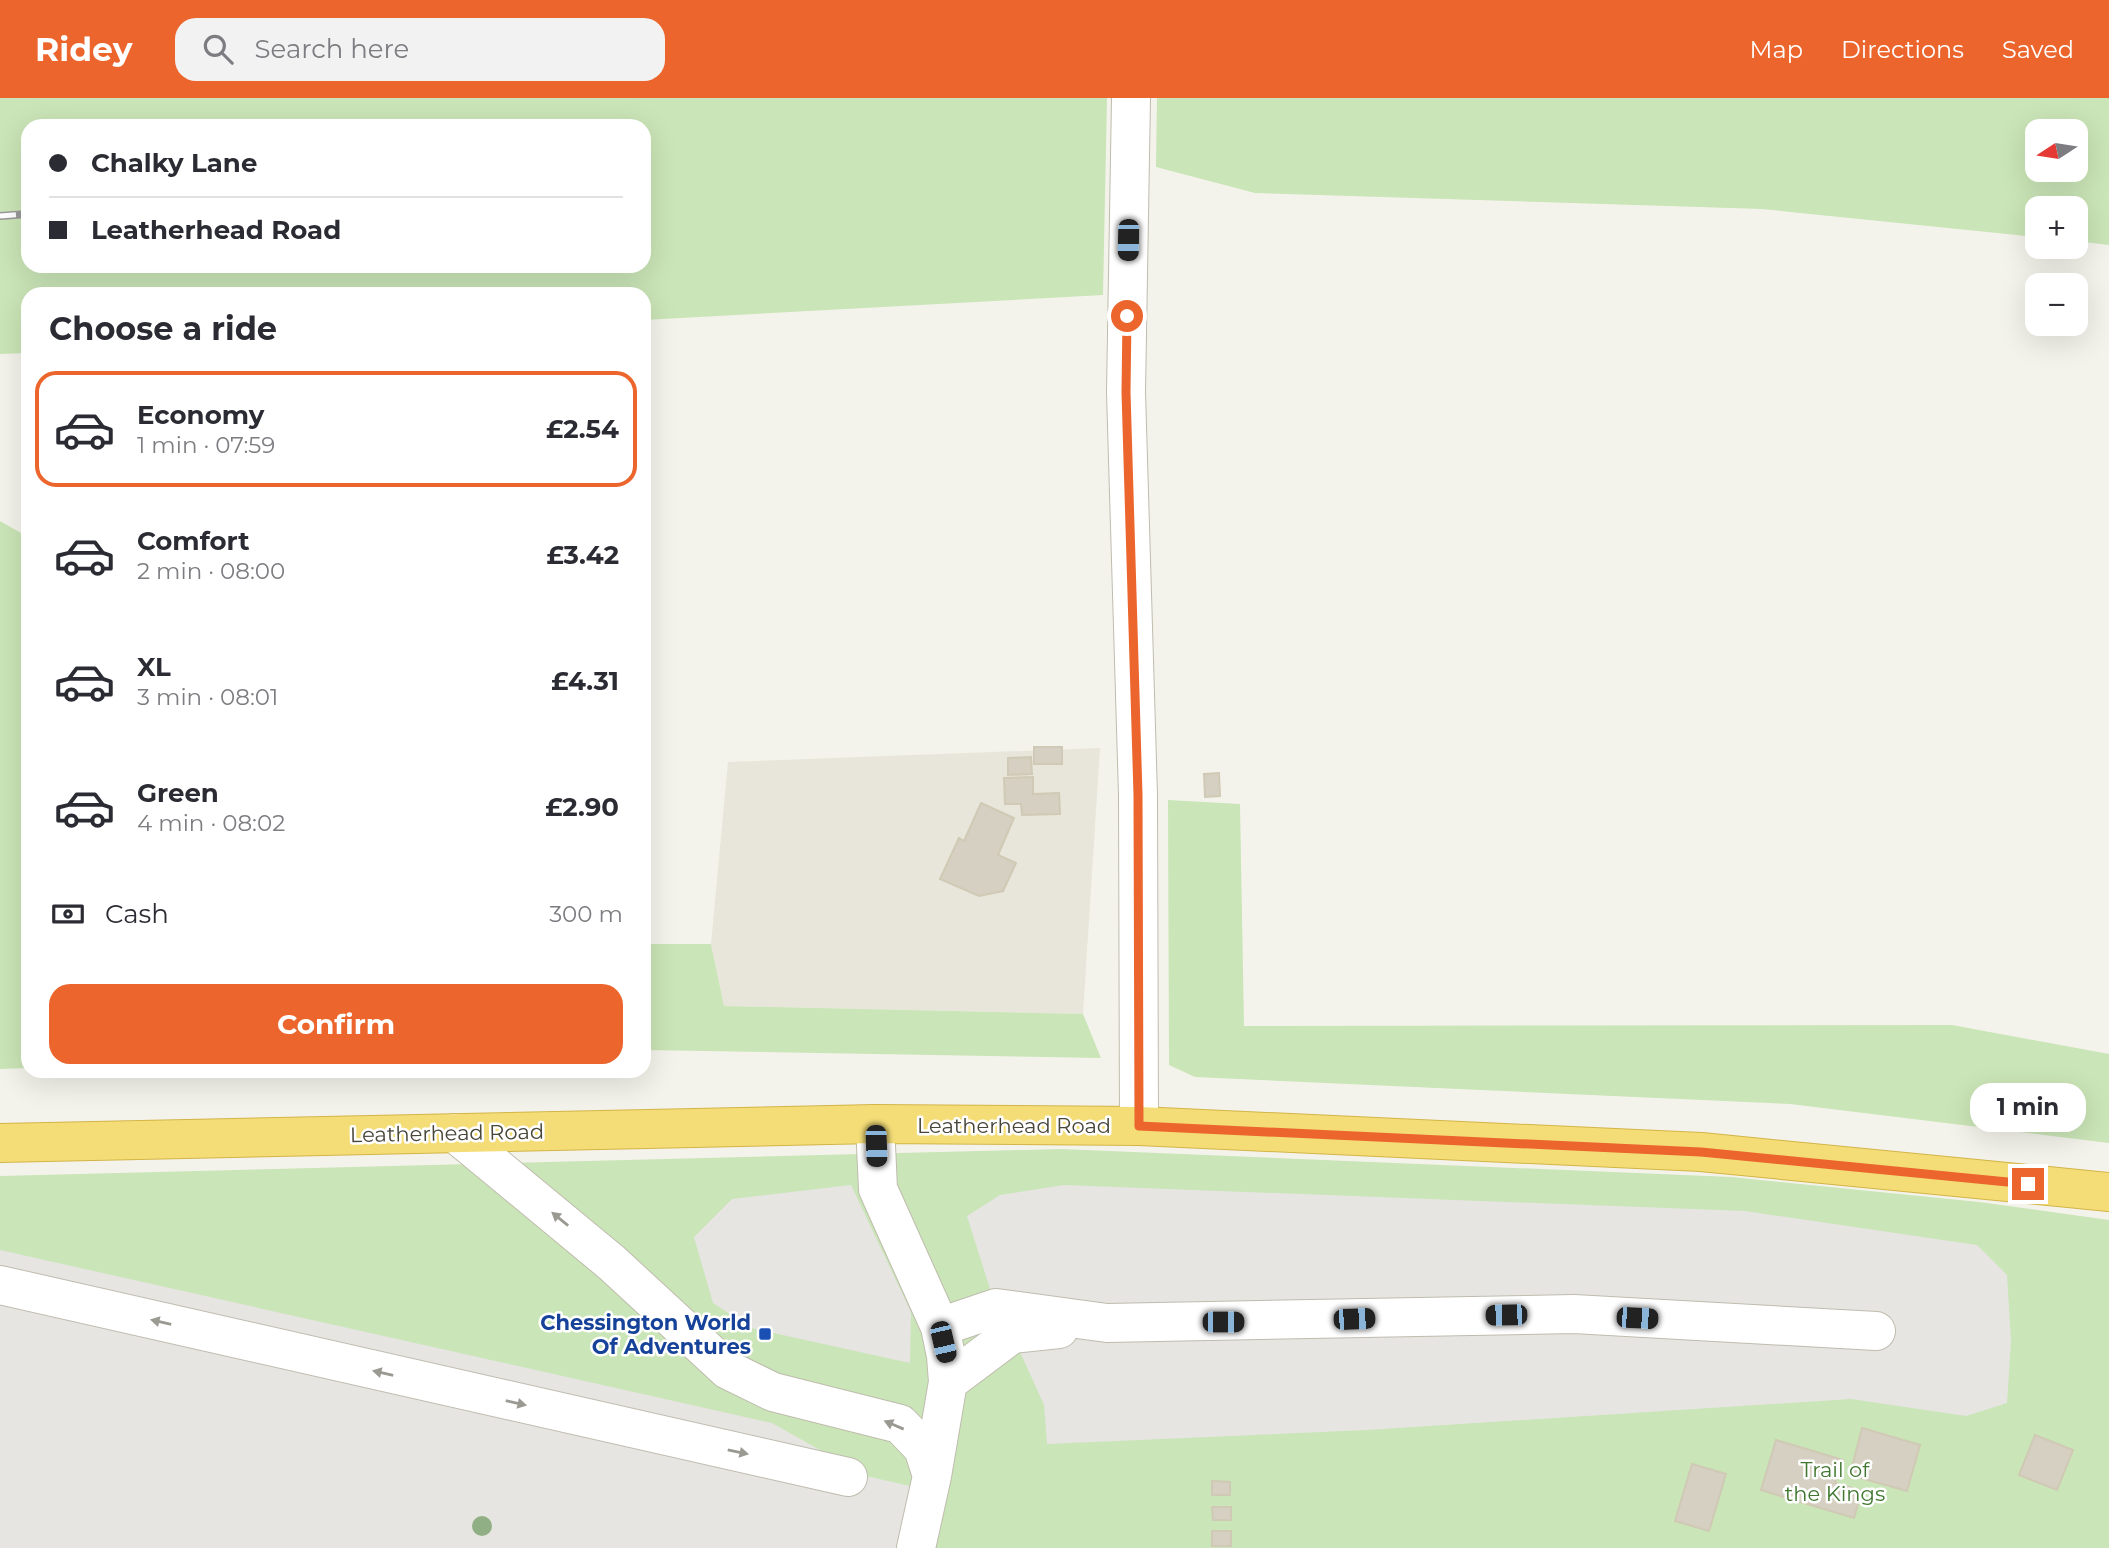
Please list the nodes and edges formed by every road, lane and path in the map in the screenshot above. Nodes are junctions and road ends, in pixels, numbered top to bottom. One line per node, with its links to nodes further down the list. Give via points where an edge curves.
1 (1131, 98): 3 (street, via 1126,392 1138,795)
2 (876, 1124): 3 (highway, Leatherhead Road); 4 (highway, Leatherhead Road); 9 (street, via 878,1189)
3 (1139, 1126): 6 (highway, Leatherhead Road, via 1701,1152)
4 (455, 1133): 5 (highway, Leatherhead Road); 12 (street, one-way to 4, via 923,1448 900,1424 773,1392 728,1370 612,1263)
5 (0, 1143)
6 (2109, 1192)
7 (0, 1285): 13 (street)
8 (1107, 1323): 9 (street, via 996,1308); 10 (street, via 1574,1314); 11 (street, via 1012,1334)
9 (940, 1327): 11 (street)
10 (1876, 1331)
11 (948, 1382): 12 (street)
12 (932, 1476): 14 (street)
13 (848, 1477)
14 (916, 1548)

